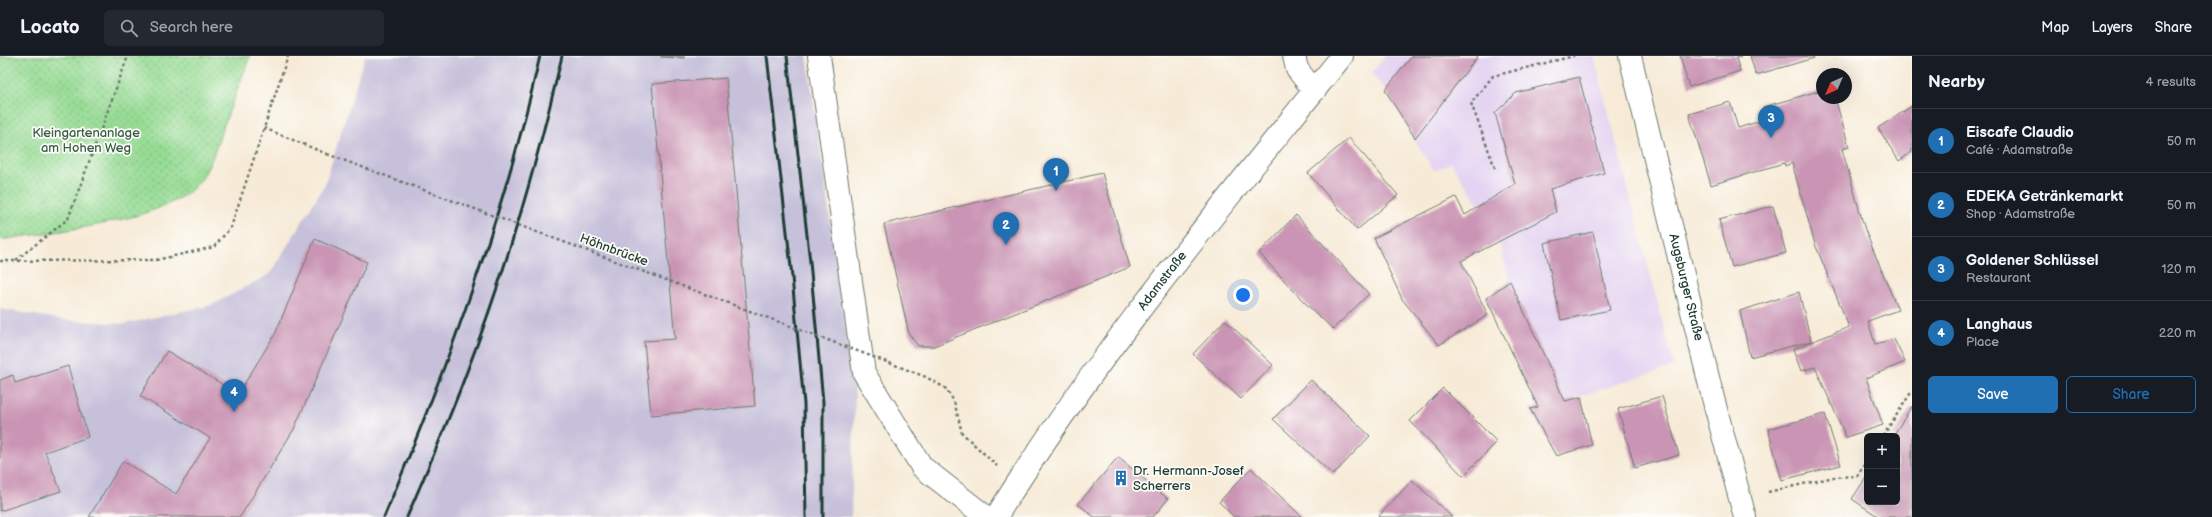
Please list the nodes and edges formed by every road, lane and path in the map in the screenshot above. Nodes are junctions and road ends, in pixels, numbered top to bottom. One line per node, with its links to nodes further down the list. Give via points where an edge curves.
1 (128, 56): 11 (path, via 68,219)
2 (288, 56): 9 (path)
3 (819, 56): 18 (main road, via 864,373 922,467)
4 (1294, 56): 8 (main road, via 1297,69)
5 (1342, 56): 8 (main road, Adamstraße)
6 (1574, 56): 10 (path, via 1493,76 1471,103)
7 (1630, 56): 17 (main road, Augsburger Straße)
8 (1314, 91): 16 (main road, Adamstraße, via 1178,259)
9 (264, 128): 11 (path, via 231,227 214,246 156,260); 16 (path, Höhnbrücke, bridge, via 327,154 926,377 945,388 954,401 962,433)
10 (1495, 168)
11 (16, 260): 12 (path)
12 (0, 261)
13 (1912, 391): 14 (path)
14 (1885, 433)
15 (1864, 466): 17 (path, via 1857,476 1834,477)
16 (1017, 484): 19 (main road, Adamstraße)
17 (1742, 508)
18 (986, 517)
19 (996, 517)

